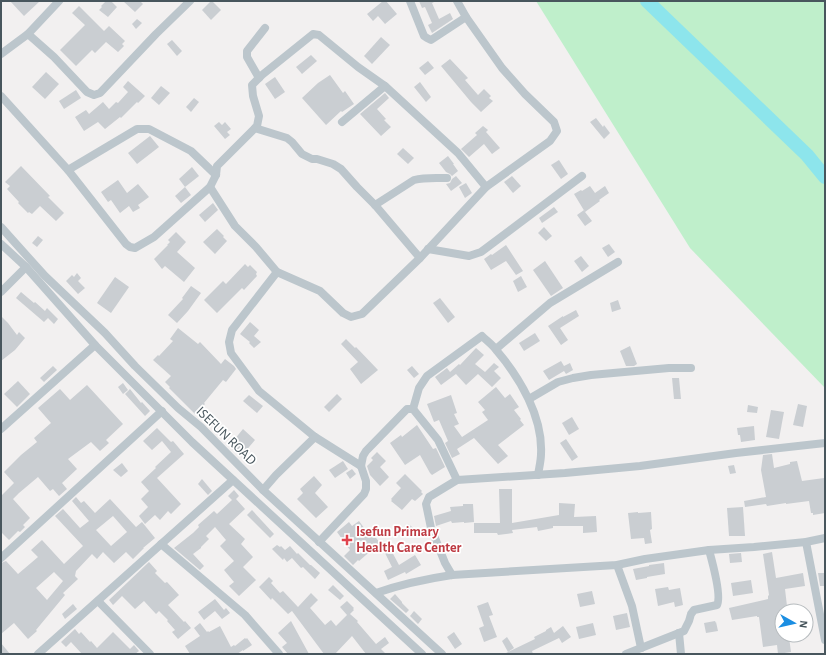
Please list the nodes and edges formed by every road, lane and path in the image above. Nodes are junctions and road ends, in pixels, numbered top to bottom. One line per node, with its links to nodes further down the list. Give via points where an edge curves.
1 (59, 1): 7 (street)
2 (190, 1): 7 (street, via 100,93 94,95 86,92 54,57)
3 (410, 1): 5 (street, via 424,36 431,40)
4 (457, 1): 5 (street)
5 (466, 17): 19 (street, via 502,68 554,122 556,131 550,141)
6 (265, 28): 9 (street, via 247,51 249,62)
7 (28, 34): 8 (street)
8 (1, 54)
9 (259, 78): 10 (street, via 313,34 319,35); 13 (street, via 252,85 259,116)
10 (385, 86): 12 (street); 19 (street, via 458,154)
11 (1, 96): 14 (street)
12 (342, 122)
13 (255, 128): 15 (street, via 217,166); 20 (street, via 287,138 302,154 341,169)
14 (68, 170): 15 (street, via 137,129 149,129 192,151); 18 (street, via 126,244 135,248 154,237)
15 (216, 174): 18 (street)
16 (582, 176): 23 (street, via 481,252 468,256)
17 (447, 178): 20 (street, via 414,180)
18 (210, 187): 27 (street, via 235,226)
19 (486, 187): 23 (street)
20 (375, 205): 24 (street)
21 (1, 227): 42 (street, ISEFUN ROAD, via 45,276 105,333 134,366 201,427)
22 (1, 244): 26 (street, ISEFUN ROAD)
23 (428, 249): 24 (street)
24 (420, 258): 27 (street, via 362,314 351,317 343,313 320,291)
25 (618, 262): 30 (street, via 550,303)
26 (26, 267): 28 (street); 29 (street, ISEFUN ROAD)
27 (277, 272): 36 (street, via 232,330 229,342 231,353 259,391)
28 (1, 292)
29 (95, 345): 34 (street, ISEFUN ROAD); 35 (street)
30 (496, 350): 32 (street); 33 (street, via 482,336 427,376 419,388)
31 (691, 368): 32 (street, via 573,378 558,382)
32 (529, 399): 39 (street, via 540,434)
33 (413, 408): 38 (street, via 407,409 366,451); 41 (street, via 438,440)
34 (162, 411): 40 (street, ISEFUN ROAD); 48 (street)
35 (1, 429)
36 (315, 438): 38 (street); 42 (street)
37 (825, 444): 39 (street, via 640,466)
38 (361, 466): 44 (street, via 366,481 364,494)
39 (538, 475): 41 (street)
40 (233, 480): 46 (street); 61 (street, ISEFUN ROAD)
41 (457, 480): 49 (street, via 429,497 426,504 431,528)
42 (264, 490): 44 (street, ISEFUN ROAD)
43 (825, 538): 45 (street)
44 (319, 542): 53 (street, ISEFUN ROAD)
45 (806, 542): 47 (street); 56 (street)
46 (162, 544): 54 (street); 60 (street, via 246,615)
47 (709, 550): 50 (street); 55 (street, via 719,601 716,605 694,610 684,631)
48 (1, 558)
49 (445, 563): 51 (street); 52 (street)
50 (617, 565): 51 (street); 57 (street, via 632,606)
51 (452, 575): 52 (street)
52 (435, 577): 53 (street, via 405,583)
53 (376, 593): 62 (street, ISEFUN ROAD)
54 (98, 601): 58 (street); 59 (street)
55 (679, 633): 57 (street); 64 (street)
56 (825, 640)
57 (641, 648): 63 (street)
58 (38, 654)
59 (150, 654)
60 (280, 654)
61 (422, 654)
62 (442, 654)
63 (626, 654)
64 (681, 654)

